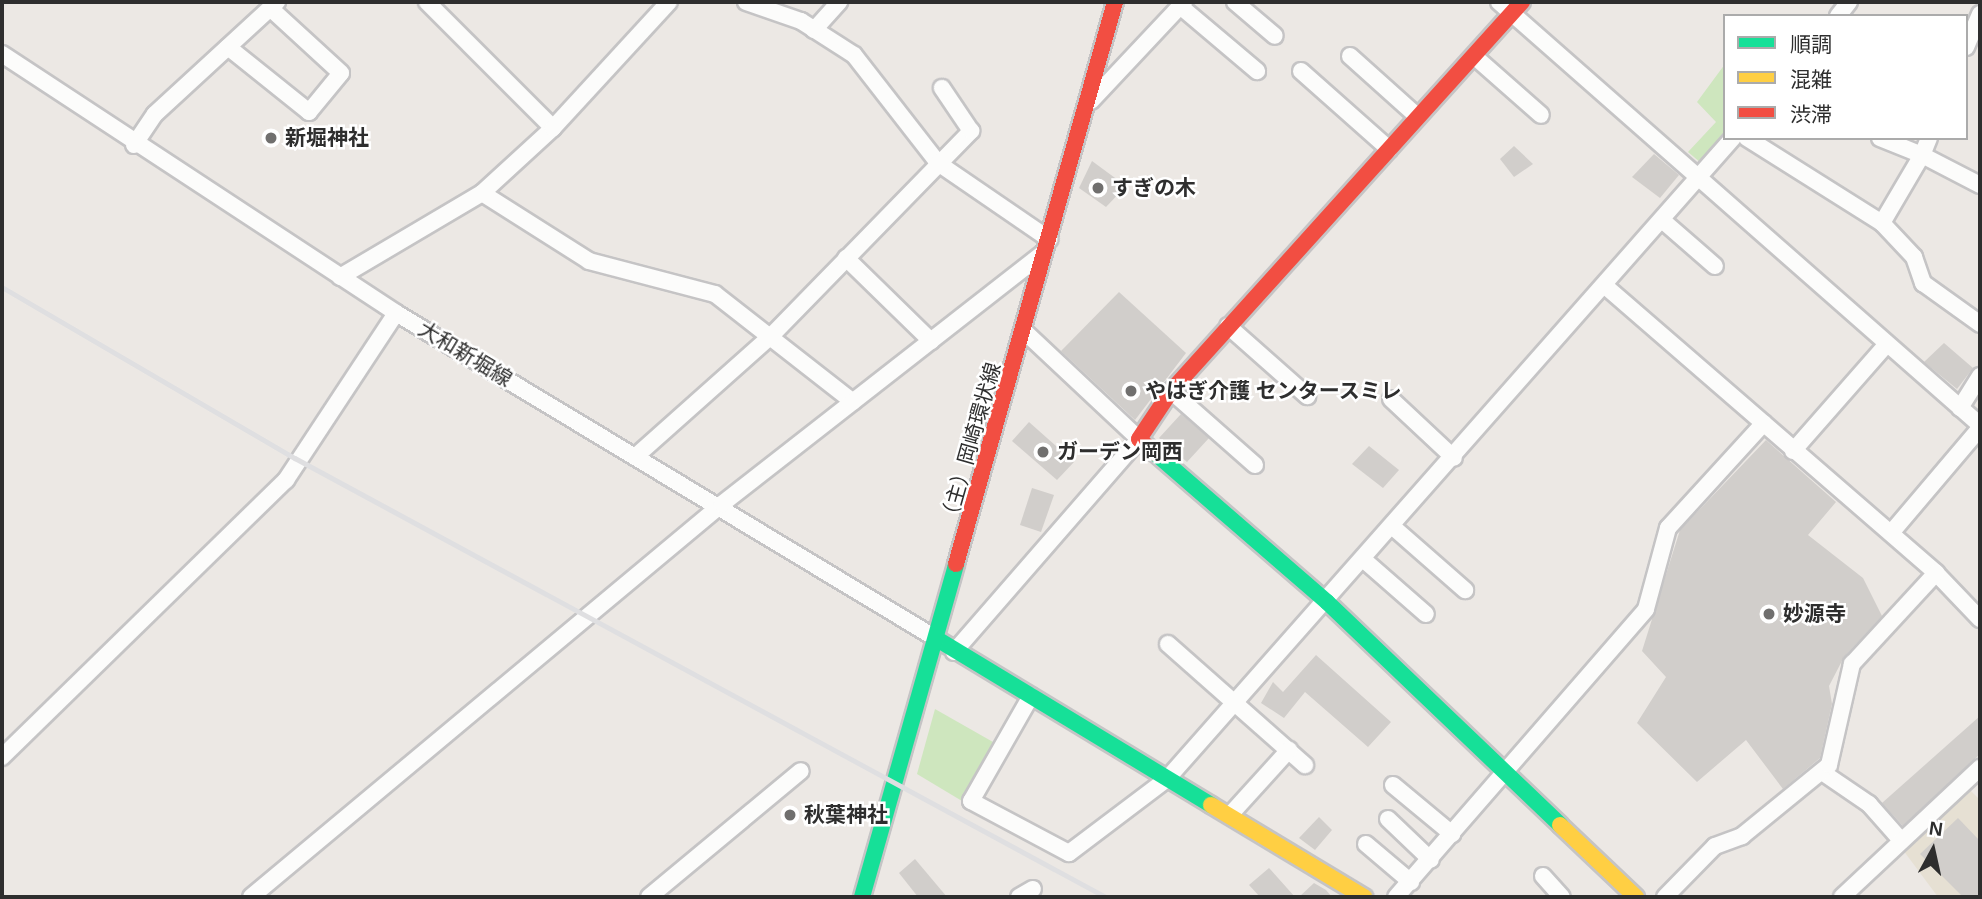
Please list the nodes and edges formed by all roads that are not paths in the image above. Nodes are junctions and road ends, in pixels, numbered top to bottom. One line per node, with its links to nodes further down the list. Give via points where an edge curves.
1 (427, 2): 25 (street)
2 (669, 2): 25 (street)
3 (746, 2): 12 (street)
4 (839, 2): 12 (street)
5 (1115, 2): 22 (street, （主）岡崎環状線)
6 (1235, 2): 13 (street)
7 (1499, 2): 10 (street)
8 (1182, 4): 19 (street); 22 (street)
9 (274, 5): 15 (street); 15 (street, via 341,73 309,112)
10 (1517, 8): 18 (street); 34 (street)
11 (1980, 13): 14 (street)
12 (814, 30): 33 (street, via 854,55)
13 (1275, 36)
14 (1968, 42)
15 (228, 47): 30 (street, via 155,114)
16 (2, 54): 30 (street, 大和新堀線)
17 (1350, 56): 24 (street)
18 (1474, 56): 23 (street); 24 (street)
19 (1257, 71)
20 (1301, 71): 31 (street)
21 (943, 88): 33 (street, via 971,131)
22 (1082, 111): 39 (street, （主）岡崎環状線)
23 (1541, 115)
24 (1418, 117): 31 (street)
25 (553, 128): 36 (street)
26 (1731, 140): 34 (street)
27 (1750, 140): 38 (street)
28 (1885, 140): 32 (street)
29 (1928, 140): 32 (street)
30 (134, 145): 42 (street, 大和新堀線)
31 (1389, 149): 46 (street)
32 (1922, 155): 35 (street); 38 (street)
33 (938, 163): 39 (street); 40 (street)
34 (1698, 179): 37 (street); 50 (street)
35 (1980, 186)
36 (482, 193): 42 (street); 48 (street, via 589,261 655,284 715,294)
37 (1662, 220): 41 (street); 43 (street)
38 (1882, 223): 45 (street, via 1914,257 1923,283)
39 (1047, 245): 47 (street, （主）岡崎環状線); 49 (street)
40 (846, 258): 48 (street); 49 (street)
41 (1715, 266)
42 (340, 277): 44 (street, 大和新堀線)
43 (1604, 285): 57 (street); 62 (street)
44 (396, 313): 61 (street, 大和新堀線); 79 (street, via 286,480)
45 (1980, 324)
46 (1228, 326): 52 (street); 53 (street)
47 (1024, 331): 59 (street); 73 (street, （主）岡崎環状線)
48 (773, 334): 55 (street); 61 (street)
49 (932, 341): 55 (street)
50 (1886, 345): 56 (street); 60 (street)
51 (1980, 376): 56 (street)
52 (1171, 391): 59 (street); 63 (street)
53 (1307, 396)
54 (1391, 399): 62 (street)
55 (853, 402): 64 (street)
56 (1960, 408): 58 (street)
57 (1764, 423): 60 (street); 83 (street, via 1668,528 1646,609)
58 (1980, 427): 66 (street)
59 (1139, 439): 70 (street); 75 (street)
60 (1793, 451): 66 (street)
61 (635, 457): 64 (street, 大和新堀線)
62 (1454, 458): 65 (street)
63 (1255, 465)
64 (722, 504): 73 (street, 大和新堀線); 96 (street)
65 (1394, 527): 67 (street); 69 (street)
66 (1891, 533): 68 (street)
67 (1364, 560): 70 (street); 71 (street)
68 (1936, 573): 72 (street); 84 (street, via 1852,664 1838,743)
69 (1465, 590)
70 (1327, 602): 77 (street); 83 (street)
71 (1426, 614)
72 (1980, 619)
73 (937, 639): 75 (street); 98 (street, （主）岡崎環状線)
74 (1168, 644): 77 (street)
75 (954, 652): 76 (street)
76 (1031, 696): 85 (street); 85 (street, via 971,801 1069,853)
77 (1235, 702): 78 (street); 85 (street)
78 (1289, 750): 80 (street); 87 (street)
79 (2, 757)
80 (1306, 765)
81 (1980, 768): 90 (street)
82 (801, 771): 97 (street)
83 (1507, 771): 89 (street); 101 (street)
84 (1822, 772): 90 (street, via 1869,804); 102 (street, via 1742,836 1715,846)
85 (1167, 779): 87 (street)
86 (1392, 785): 89 (street)
87 (1230, 815): 95 (street)
88 (1388, 819): 92 (street)
89 (1452, 834): 92 (street)
90 (1900, 839): 103 (street)
91 (1366, 844): 94 (street)
92 (1431, 860): 94 (street)
93 (1543, 876): 100 (street)
94 (1410, 882): 99 (street)
95 (1357, 896)
96 (251, 897)
97 (649, 897)
98 (862, 897)
99 (1396, 897)
100 (1562, 897)
101 (1636, 897)
102 (1665, 897)
103 (1842, 897)

